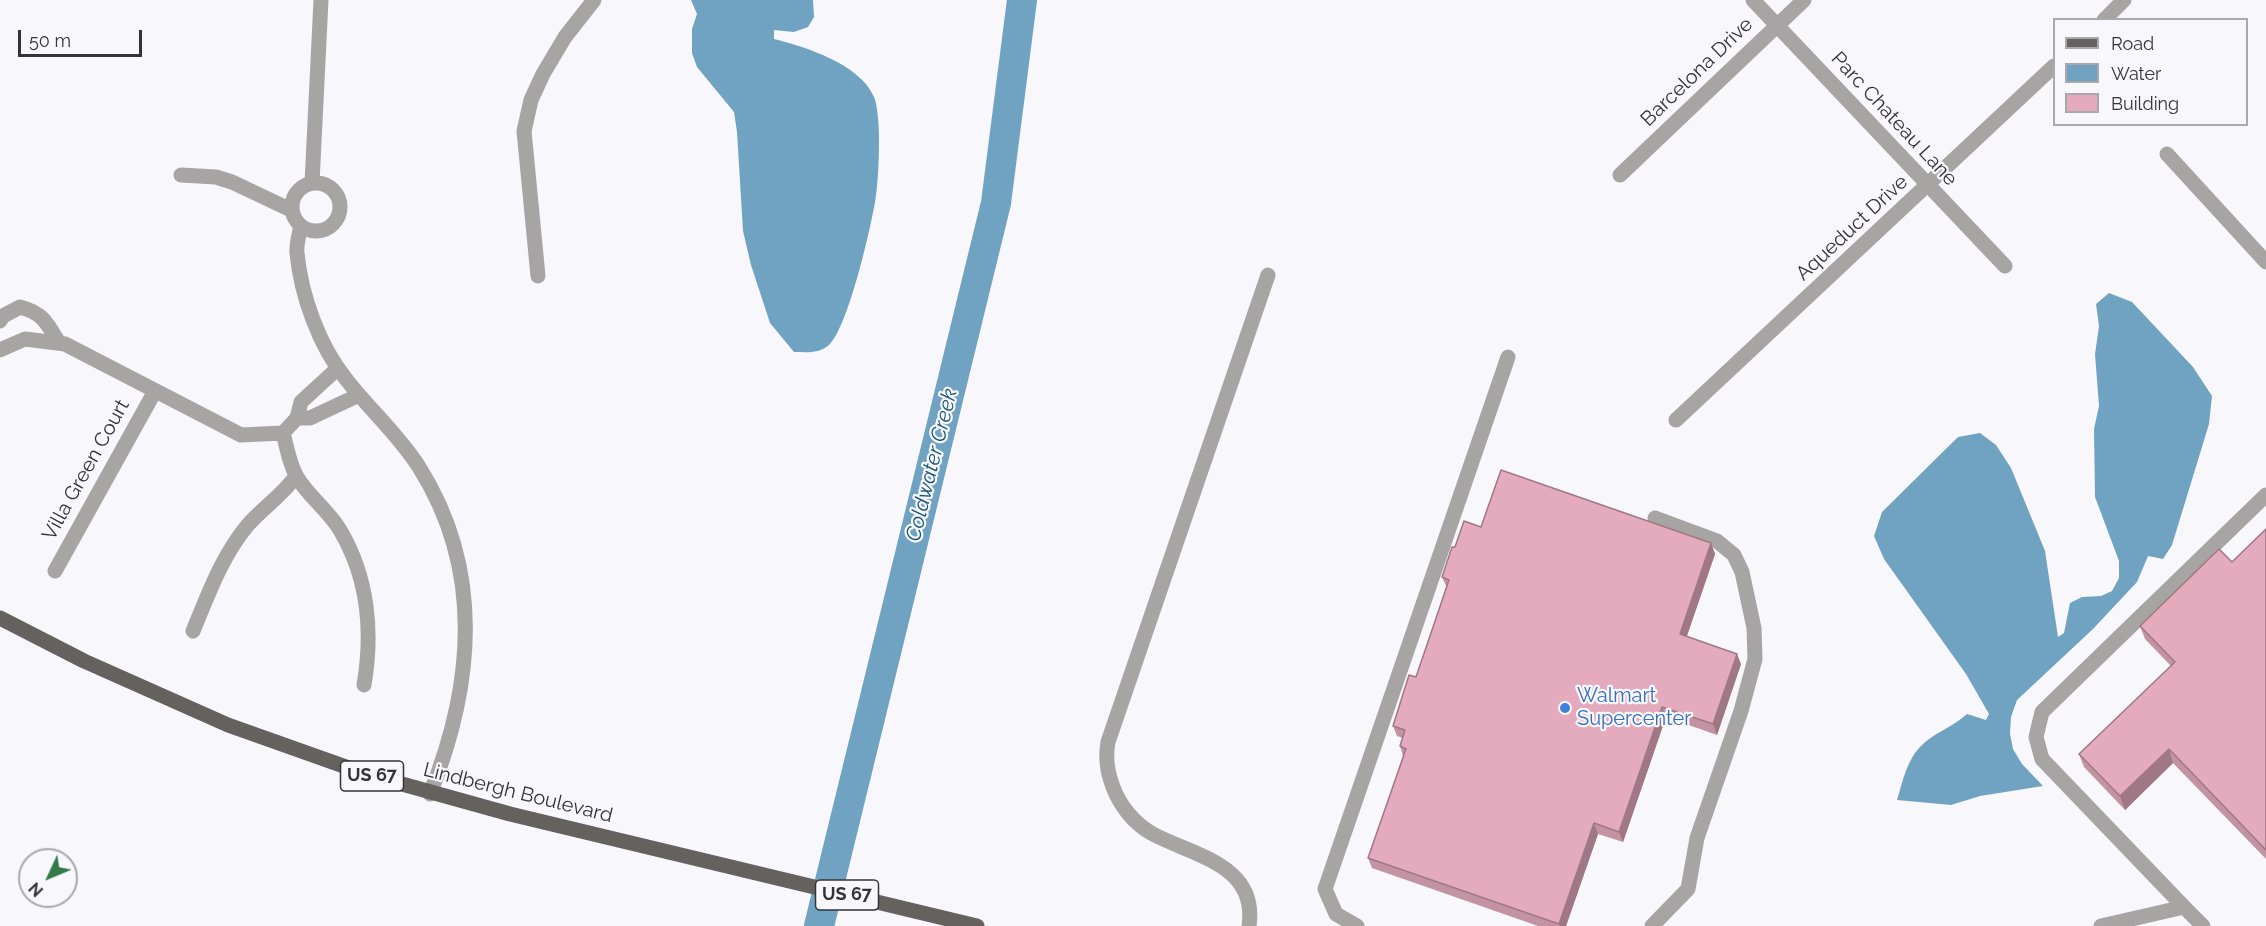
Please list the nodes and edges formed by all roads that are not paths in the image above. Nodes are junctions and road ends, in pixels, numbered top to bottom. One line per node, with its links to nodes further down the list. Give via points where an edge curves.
1 (321, 0): 12 (street)
2 (594, 0): 19 (street, via 543,74 531,100 524,131)
3 (1753, 0): 7 (street, Parc Chateau Lane)
4 (1804, 0): 7 (street, Barcelona Drive)
5 (2124, 0): 6 (street)
6 (2106, 18)
7 (1777, 25): 11 (street, Barcelona Drive); 13 (street, Parc Chateau Lane)
8 (2053, 68): 13 (street, Aqueduct Drive)
9 (2167, 154): 16 (street)
10 (181, 175): 14 (street, via 232,182)
11 (1620, 175)
12 (312, 183): 14 (street, via 296,192); 15 (street, via 331,188 340,204 339,213 328,228 319,231)
13 (1928, 186): 17 (street, Parc Chateau Lane); 28 (street, Aqueduct Drive)
14 (291, 210): 15 (street)
15 (301, 226): 24 (street, via 296,251 308,303)
16 (2264, 256)
17 (2005, 267)
18 (1268, 275): 39 (street, via 1105,758 1115,793 1134,819 1150,832 1227,870 1247,892)
19 (538, 276)
20 (0, 321): 21 (street, via 20,307 36,311)
21 (58, 343): 22 (street, via 25,339); 25 (street)
22 (0, 350)
23 (1508, 357): 41 (street, via 1325,889 1336,914)
24 (338, 368): 26 (street); 27 (street, via 302,402)
25 (155, 391): 29 (street, via 241,435); 33 (street, Villa Green Court)
26 (359, 395): 27 (street, via 310,418); 37 (street, via 418,466 442,509 465,591 465,668 450,738)
27 (297, 418): 29 (street)
28 (1676, 420)
29 (283, 433): 30 (street)
30 (296, 476): 35 (street, via 236,541); 36 (street, via 340,530 356,564 367,602)
31 (2266, 495): 38 (street, via 2042,712 2036,737 2042,759)
32 (1655, 518): 42 (street, via 1717,541 1734,555 1742,572 1754,628 1755,659 1697,838 1688,889)
33 (55, 571)
34 (1, 622): 37 (main road, Lindbergh Boulevard / US 67, via 228,724)
35 (193, 631)
36 (364, 685)
37 (430, 794): 40 (main road, Lindbergh Boulevard / US 67)
38 (2184, 907): 43 (street); 44 (street)
39 (1252, 922)
40 (977, 926)
41 (1358, 926)
42 (1652, 926)
43 (2101, 926)
44 (2204, 926)

